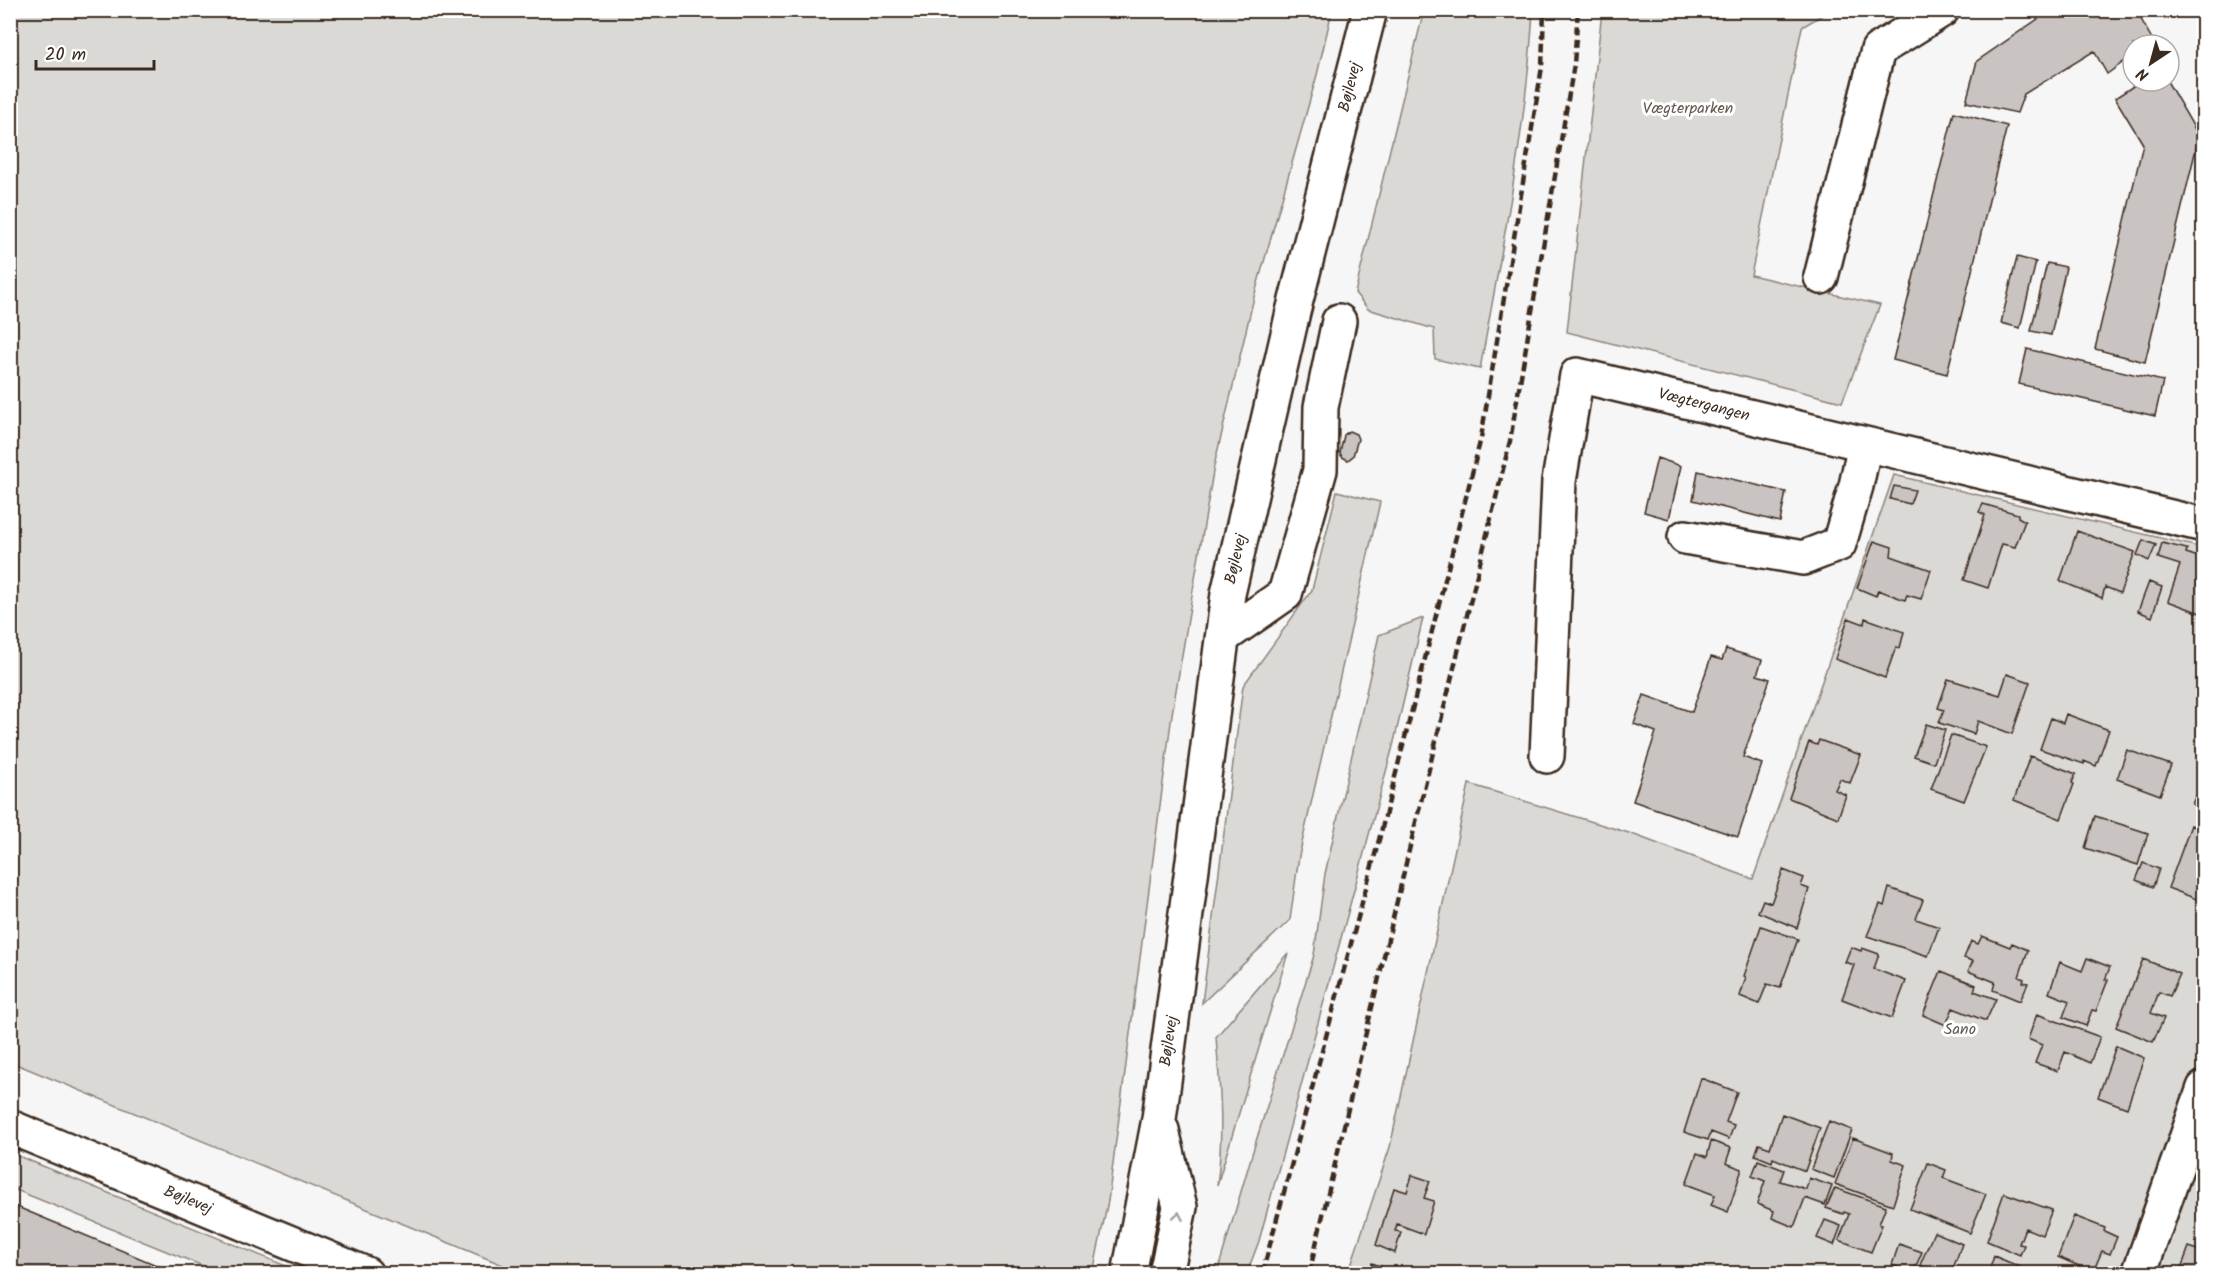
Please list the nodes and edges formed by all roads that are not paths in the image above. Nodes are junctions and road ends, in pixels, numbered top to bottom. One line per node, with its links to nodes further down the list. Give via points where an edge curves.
1 (1370, 10): 8 (street, Bøjlevej, via 1290,323 1228,594)
2 (1942, 10): 3 (street, via 1878,50)
3 (1821, 277)
4 (1339, 321): 8 (street, via 1322,407 1320,470 1285,594)
5 (1865, 444): 6 (street, Vægtergangen); 7 (street, via 1839,544 1803,558); 9 (street, Vægtergangen, via 1577,375 1559,481)
6 (2204, 525)
7 (1685, 537)
8 (1223, 637): 11 (street, Bøjlevej)
9 (1547, 756)
10 (2204, 1088): 16 (street)
11 (1159, 1119): 14 (street, Bøjlevej); 15 (street, Bøjlevej, one-way to 11, via 1180,1207)
12 (10, 1127): 13 (street, Bøjlevej)
13 (366, 1274)
14 (1129, 1274)
15 (1167, 1274)
16 (2139, 1274)

